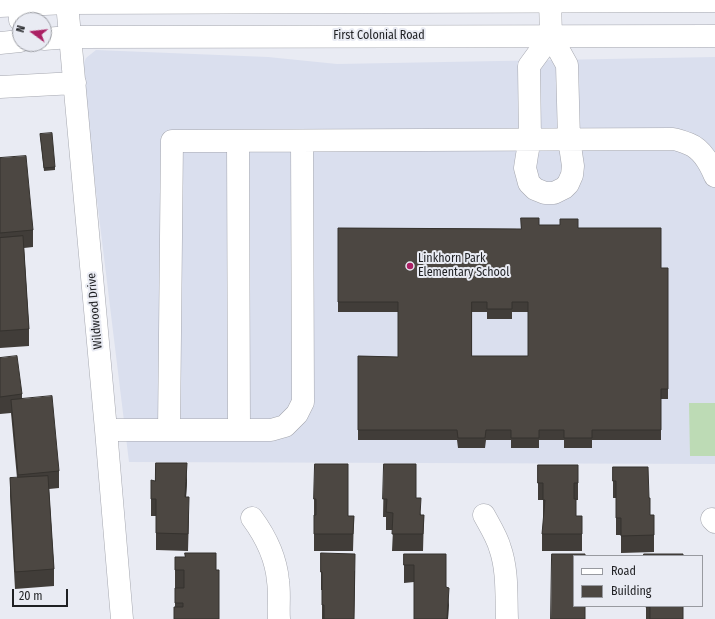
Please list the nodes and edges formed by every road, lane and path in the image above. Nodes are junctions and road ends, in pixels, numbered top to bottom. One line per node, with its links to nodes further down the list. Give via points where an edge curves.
1 (226, 1): 2 (main road); 4 (main road)
2 (550, 1): 3 (main road); 6 (main road)
3 (715, 1)
4 (67, 3): 5 (main road); 8 (main road, Wildwood Drive)
5 (15, 8)
6 (551, 36): 7 (main road, First Colonial Road); 8 (main road, First Colonial Road); 14 (main road, via 567,65); 15 (main road, via 529,66)
7 (715, 36)
8 (70, 37): 9 (main road, First Colonial Road); 12 (main road, Wildwood Drive)
9 (52, 38)
10 (12, 42): 11 (main road)
11 (0, 43)
12 (75, 83): 13 (main road); 19 (main road, Wildwood Drive)
13 (0, 87)
14 (569, 139): 15 (main road); 15 (main road, via 572,175 564,188 554,193 540,191 529,183 525,168); 18 (main road, via 674,139 691,144 702,154)
15 (530, 140): 17 (main road)
16 (238, 141): 17 (main road); 20 (main road, via 172,142); 21 (main road)
17 (302, 141): 21 (main road, via 303,402 297,414 285,426 271,430)
18 (715, 176)
19 (106, 430): 20 (main road); 24 (main road, Wildwood Drive)
20 (169, 430): 21 (main road)
21 (239, 430)
22 (484, 515): 26 (main road, via 500,549 505,572)
23 (252, 518): 25 (main road, via 268,544 274,560 278,582)
24 (122, 619)
25 (278, 619)
26 (507, 619)

